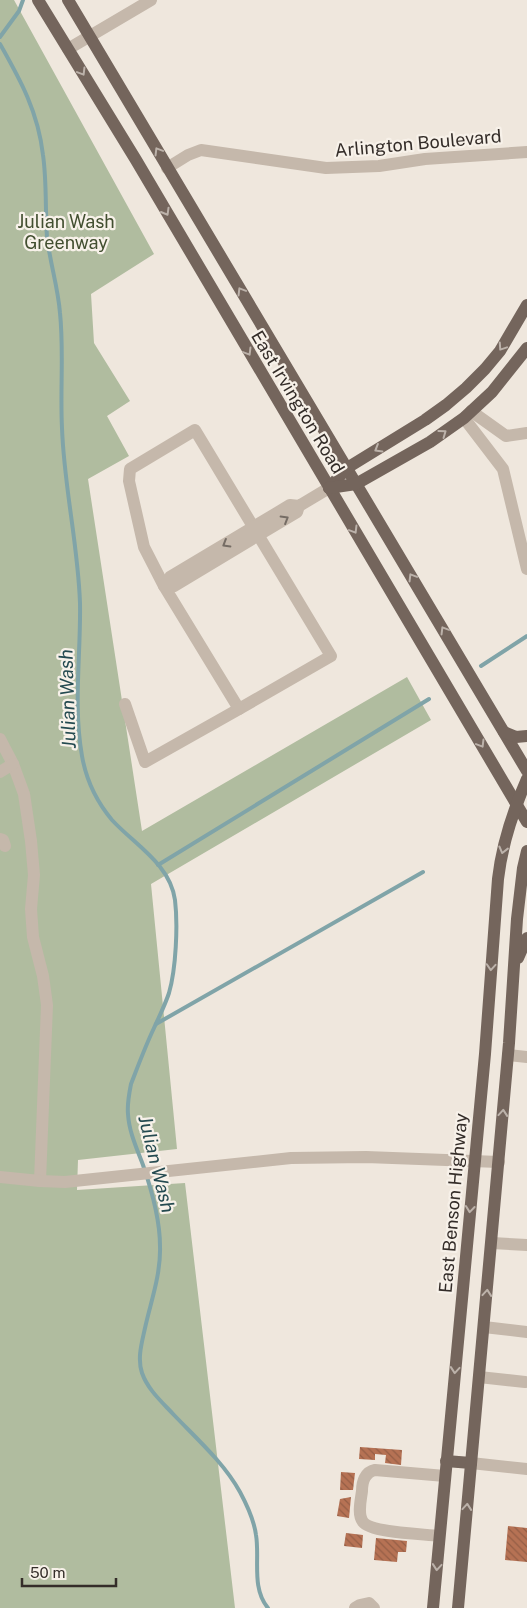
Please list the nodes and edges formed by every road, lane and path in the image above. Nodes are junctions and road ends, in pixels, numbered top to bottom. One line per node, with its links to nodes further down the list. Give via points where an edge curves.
1 (38, 0): 5 (main road, East Irvington Road)
2 (68, 0): 4 (main road, East Irvington Road)
3 (151, 0): 4 (street)
4 (89, 36): 5 (street); 7 (main road, East Irvington Road, one-way to 4)
5 (68, 49): 14 (main road, East Irvington Road, one-way to 14)
6 (527, 152): 7 (street, Arlington Boulevard, via 326,168 202,150)
7 (167, 168): 12 (main road, East Irvington Road, one-way to 7)
8 (527, 305): 12 (main road, one-way to 12, via 500,351 446,405)
9 (527, 348): 10 (main road, via 492,392)
10 (468, 414): 11 (street, via 506,436); 13 (main road, one-way to 10, via 430,442); 16 (street, via 503,469)
11 (527, 433)
12 (347, 468): 13 (main road, East Irvington Road); 14 (main road)
13 (356, 484): 14 (main road); 21 (main road, East Irvington Road, one-way to 13)
14 (329, 488): 15 (street, via 299,506 297,512); 28 (main road, East Irvington Road, one-way to 28)
15 (255, 532): 18 (street, via 174,586); 18 (street, via 195,430 130,469 129,481 144,548); 20 (street, via 331,656)
16 (524, 542): 17 (street)
17 (527, 569)
18 (164, 586): 20 (street)
19 (125, 704): 20 (street, via 145,762)
20 (239, 709)
21 (504, 732): 22 (main road, via 516,737); 25 (main road, East Irvington Road)
22 (527, 736)
23 (0, 739): 24 (street)
24 (13, 764): 26 (street); 38 (street, via 24,794 31,841 33,937 47,1005)
25 (527, 771)
26 (0, 772)
27 (527, 779): 28 (main road, East Benson Highway)
28 (516, 804): 29 (main road, East Irvington Road); 35 (main road, East Benson Highway, one-way to 35, via 498,879)
29 (527, 822)
30 (527, 851): 32 (main road)
31 (527, 938): 32 (main road)
32 (514, 967): 33 (main road)
33 (508, 1055): 34 (street); 36 (main road, one-way to 33)
34 (527, 1056)
35 (475, 1160): 36 (street); 38 (street, via 291,1158 66,1182); 45 (main road, East Benson Highway, one-way to 45)
36 (499, 1162): 39 (main road)
37 (0, 1176): 38 (street)
38 (40, 1181)
39 (492, 1243): 40 (street); 41 (main road, one-way to 39)
40 (527, 1245)
41 (484, 1327): 42 (street); 43 (main road)
42 (527, 1332)
43 (479, 1377): 44 (street); 46 (main road)
44 (525, 1382)
45 (446, 1461): 46 (main road); 48 (main road, East Benson Highway)
46 (471, 1463): 47 (street); 53 (main road, one-way to 46)
47 (527, 1469)
48 (445, 1476): 49 (main road, East Benson Highway); 49 (street, via 375,1470 367,1474 362,1485 360,1514 364,1524 384,1530)
49 (440, 1536): 52 (main road, East Benson Highway, one-way to 52)
50 (355, 1608): 51 (street, via 369,1603)
51 (374, 1608)
52 (433, 1608)
53 (458, 1608)

